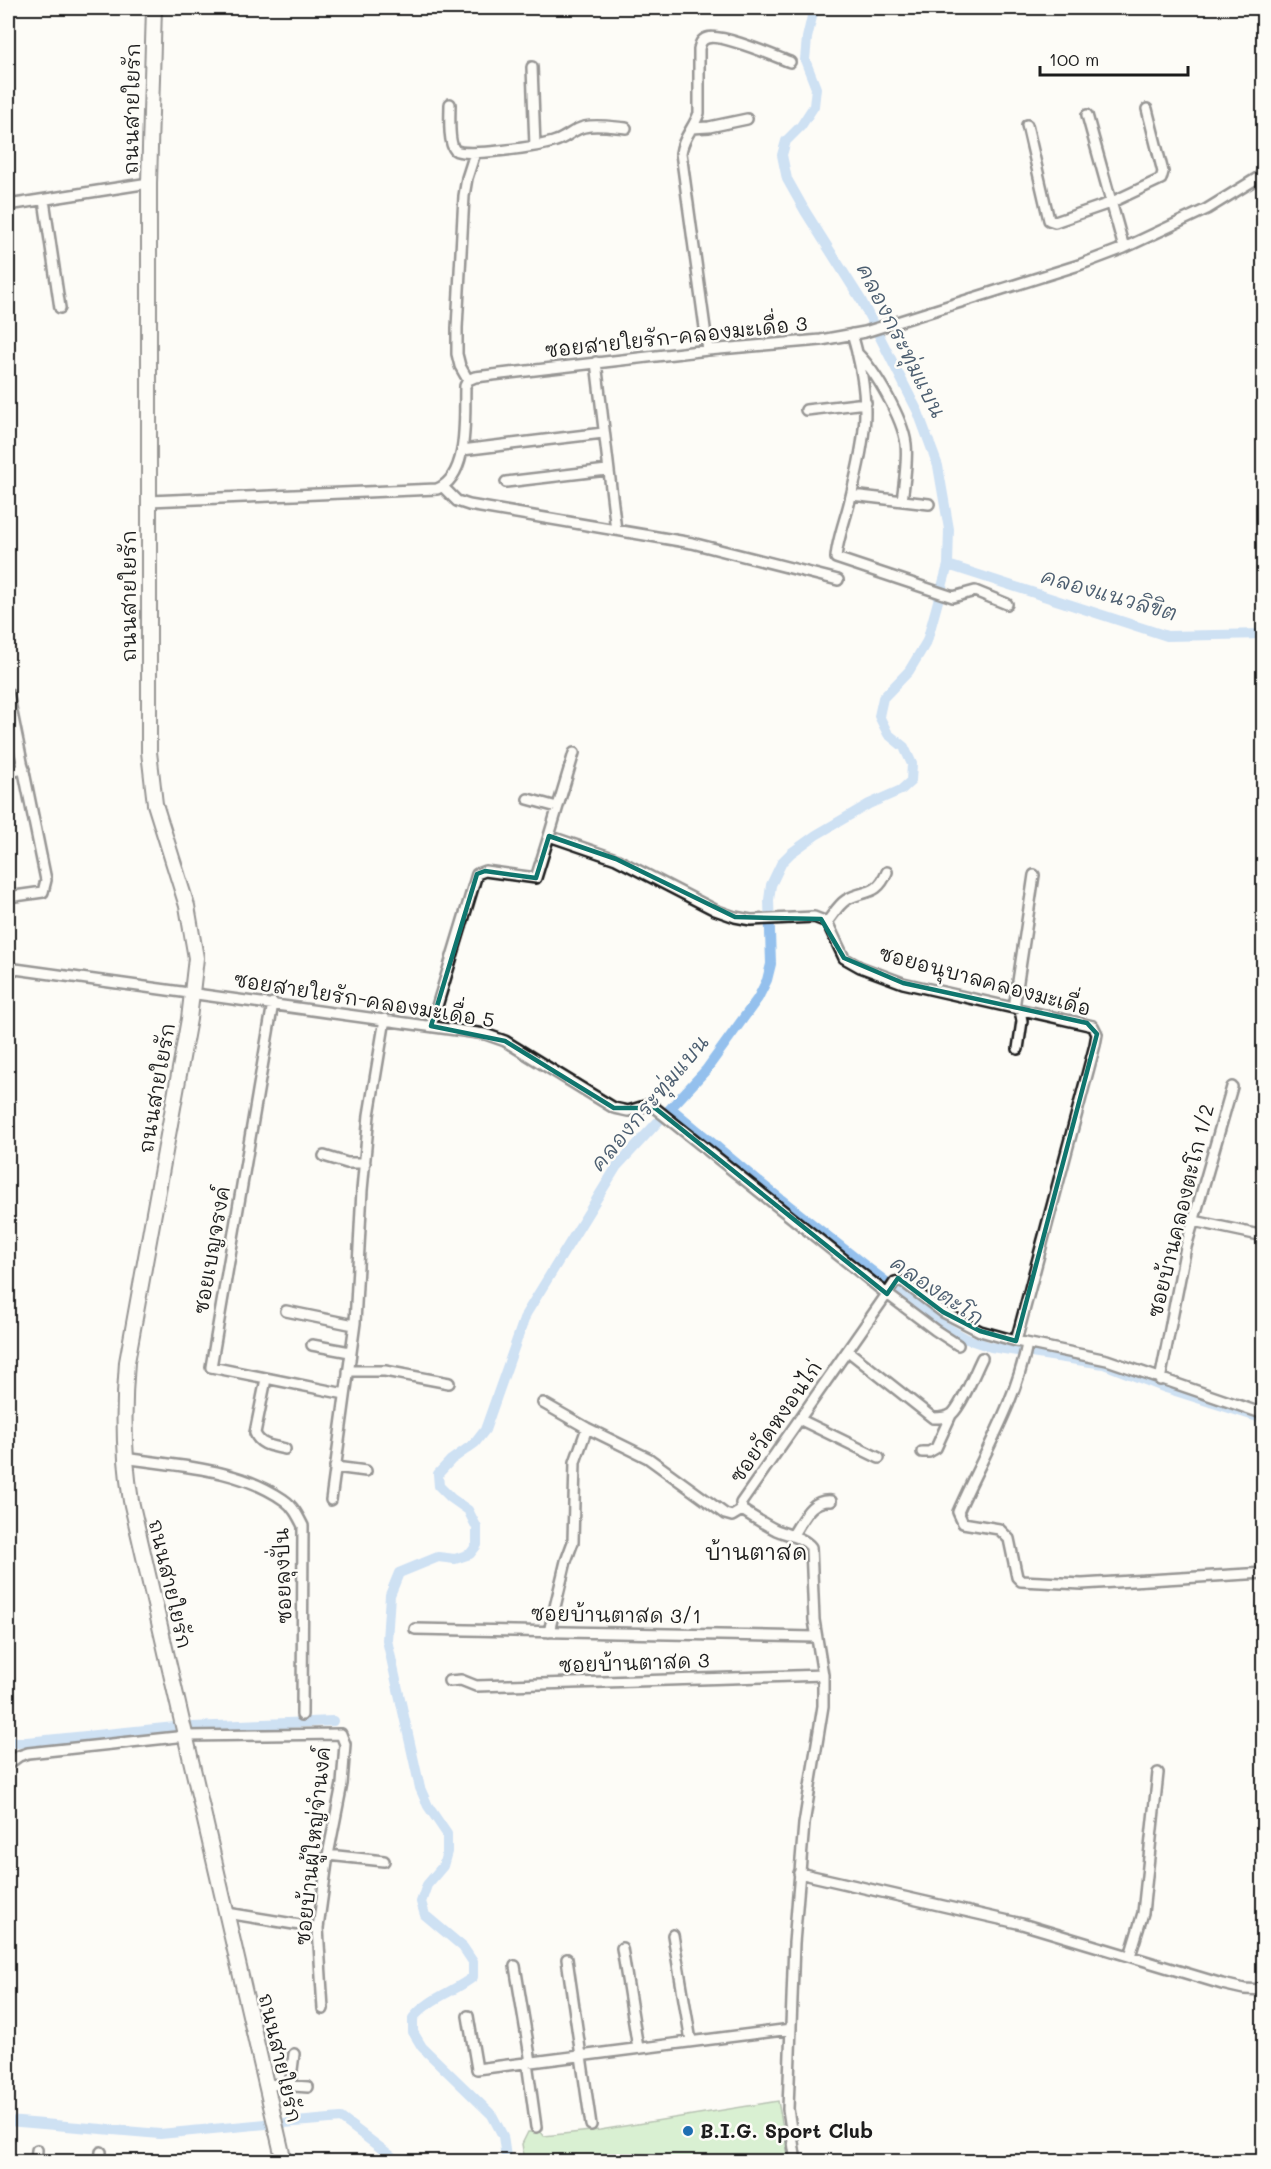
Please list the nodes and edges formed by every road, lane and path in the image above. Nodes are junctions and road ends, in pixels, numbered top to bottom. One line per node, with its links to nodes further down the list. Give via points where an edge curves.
1 (154, 8): 14 (street, ถนนสายใยรัก)
2 (790, 62): 10 (street, via 719,38 705,39 699,49 699,113)
3 (532, 67): 11 (street)
4 (450, 104): 12 (street, via 455,150)
5 (1147, 109): 16 (street, via 1163,172 1161,179)
6 (1087, 115): 16 (street)
7 (747, 119): 10 (street)
8 (1027, 125): 16 (street, via 1049,220 1055,222)
9 (626, 128): 11 (street, via 586,126 564,139)
10 (692, 128): 21 (street, via 681,153)
11 (535, 146): 12 (street)
12 (475, 153): 24 (street, via 464,196 457,328 460,366)
13 (1263, 174): 18 (street, ซอยสายใยรัก-คลองมะเดื่อ 3, via 1207,209)
14 (150, 183): 15 (street); 33 (street, ถนนสายใยรัก)
15 (44, 200): 17 (street); 19 (street)
16 (1110, 203): 18 (street)
17 (8, 205)
18 (1124, 248): 20 (street, ซอยสายใยรัก-คลองมะเดื่อ 3, via 1059,272)
19 (60, 308)
20 (852, 334): 21 (street, ซอยสายใยรัก-คลองมะเดื่อ 3); 22 (street)
21 (708, 350): 23 (street, ซอยสายใยรัก-คลองมะเดื่อ 3)
22 (857, 353): 25 (street); 34 (street, via 878,380 906,441)
23 (596, 362): 24 (street, ซอยสายใยรัก-คลองมะเดื่อ 3); 27 (street)
24 (468, 381): 28 (street)
25 (866, 403): 26 (street); 32 (street, via 865,433)
26 (806, 410)
27 (603, 433): 28 (street); 29 (street)
28 (462, 450): 31 (street, via 457,471)
29 (607, 470): 30 (street); 36 (street)
30 (506, 482)
31 (443, 487): 33 (street); 36 (street, via 457,501 469,505)
32 (852, 495): 34 (street); 38 (street, via 837,558 953,597 975,591)
33 (149, 501): 51 (street, ถนนสายใยรัก, via 151,778 157,814 193,935 196,958)
34 (902, 501): 35 (street)
35 (929, 504)
36 (616, 530): 37 (street, via 692,543)
37 (838, 580)
38 (1007, 604)
39 (8, 693): 41 (street)
40 (574, 753): 44 (street)
41 (24, 769): 42 (street); 48 (street, via 46,887 39,894)
42 (8, 772)
43 (528, 799): 44 (street)
44 (557, 807): 45 (street)
45 (549, 836): 49 (street, via 616,859 735,917 814,917); 55 (street, via 536,878 485,871 477,874)
46 (887, 872): 49 (street, via 883,882 871,892 847,899)
47 (1034, 875): 53 (street)
48 (8, 897)
49 (827, 922): 53 (street, ซอยอนุบาลคลองมะเดื่อ, via 844,958 860,967 903,983)
50 (8, 968): 51 (street, ซอยสายใยรัก-คลองมะเดื่อ 5)
51 (192, 992): 52 (street, ซอยสายใยรัก-คลองมะเดื่อ 5); 84 (street, ถนนสายใยรัก, via 127,1362)
52 (273, 1003): 54 (street, ซอยสายใยรัก-คลองมะเดื่อ 5); 73 (street, ซอยเบญจรงค์, via 210,1365 213,1369)
53 (1017, 1009): 56 (street, via 1022,1021); 65 (street, ซอยอนุบาลคลองมะเดื่อ, via 1088,1023 1097,1034)
54 (385, 1019): 55 (street, ซอยสายใยรัก-คลองมะเดื่อ 5); 59 (street)
55 (431, 1026): 62 (street, ซอยสายใยรัก-คลองมะเดื่อ 5, via 505,1041 614,1108 655,1108)
56 (1018, 1049)
57 (1232, 1087): 60 (street, ซอยบ้านคลองตะโก 1/2)
58 (324, 1156): 59 (street, via 347,1163)
59 (365, 1163): 64 (street)
60 (1194, 1221): 61 (street); 74 (street, ซอยบ้านคลองตะโก 1/2)
61 (1263, 1236)
62 (888, 1293): 65 (street, ซอยวัดหงอนไก่, via 895,1282 902,1281 944,1312 980,1331); 67 (street); 70 (street, ซอยวัดหงอนไก่)
63 (285, 1311): 64 (street)
64 (354, 1325): 69 (street)
65 (1016, 1341): 68 (street)
66 (312, 1345): 69 (street)
67 (958, 1345)
68 (1027, 1345): 74 (street, via 1107,1360); 92 (street, via 1013,1393 958,1512 963,1523 999,1529 1010,1539 1017,1577 1022,1581 1082,1584)
69 (350, 1352): 72 (street)
70 (848, 1352): 78 (street, via 933,1418); 80 (street, ซอยวัดหงอนไก่)
71 (982, 1358): 78 (street)
72 (348, 1371): 75 (street, via 385,1371); 76 (street)
73 (266, 1379): 76 (street, ซอยเบญจรงค์); 82 (street, via 255,1433 264,1444)
74 (1160, 1380): 79 (street)
75 (449, 1383)
76 (345, 1394): 86 (street)
77 (543, 1403): 81 (street)
78 (951, 1414): 83 (street, via 936,1448)
79 (1263, 1414)
80 (801, 1420): 85 (street); 90 (street, ซอยวัดหงอนไก่, via 741,1503)
81 (587, 1428): 90 (street, via 648,1458 725,1514 732,1516); 94 (street, via 575,1462 573,1542)
82 (285, 1449)
83 (922, 1452)
84 (124, 1458): 98 (street, ซอยลุงปั่น, via 248,1481 285,1500 296,1512 303,1526); 99 (street, ถนนสายใยรัก)
85 (879, 1458)
86 (335, 1467): 87 (street); 88 (street)
87 (366, 1471)
88 (331, 1500)
89 (831, 1501): 91 (street, via 813,1504)
90 (742, 1510): 91 (street, ซอยวัดหงอนไก่)
91 (792, 1536): 95 (street, ซอยวัดหงอนไก่, via 811,1547)
92 (1263, 1573)
93 (415, 1629): 94 (street, ซอยบ้านตาสด 3/1)
94 (549, 1632): 95 (street, ซอยบ้านตาสด 3/1)
95 (816, 1637): 96 (street, ซอยวัดหงอนไก่)
96 (823, 1675): 97 (street, ซอยบ้านตาสด 3, via 476,1686 461,1680); 104 (street, ซอยวัดหงอนไก่, via 821,1722)
97 (449, 1681)
98 (302, 1715)
99 (186, 1736): 100 (street, via 28,1753); 102 (street, ซอยบ้านผู้ใหญ่จำนงค์, via 341,1734 345,1744 342,1784); 105 (street, ถนนสายใยรัก)
100 (8, 1764)
101 (1158, 1773): 109 (street, via 1143,1913)
102 (328, 1855): 103 (street); 106 (street, ซอยบ้านผู้ใหญ่จำนงค์)
103 (384, 1861)
104 (799, 1873): 109 (street, via 1022,1924); 115 (street, ซอยวัดหงอนไก่)
105 (227, 1913): 106 (street); 121 (street, ถนนสายใยรัก)
106 (318, 1928): 113 (street, ซอยบ้านผู้ใหญ่จำนงค์)
107 (673, 1935): 116 (street)
108 (622, 1948): 117 (street)
109 (1130, 1956): 112 (street, via 1222,1984)
110 (567, 1959): 119 (street)
111 (515, 1966): 120 (street)
112 (1263, 1990)
113 (323, 2009)
114 (468, 2016): 120 (street, via 477,2069)
115 (791, 2030): 116 (street); 129 (street, ซอยวัดหงอนไก่, via 788,2109)
116 (691, 2041): 117 (street)
117 (638, 2048): 119 (street)
118 (294, 2054): 122 (street)
119 (580, 2055): 120 (street); 124 (street)
120 (529, 2062): 125 (street)
121 (266, 2084): 122 (street); 128 (street, ถนนสายใยรัก)
122 (290, 2086): 123 (street)
123 (308, 2087)
124 (591, 2125)
125 (536, 2127)
126 (37, 2150): 127 (street)
127 (36, 2162)
128 (284, 2162)
129 (796, 2162)

